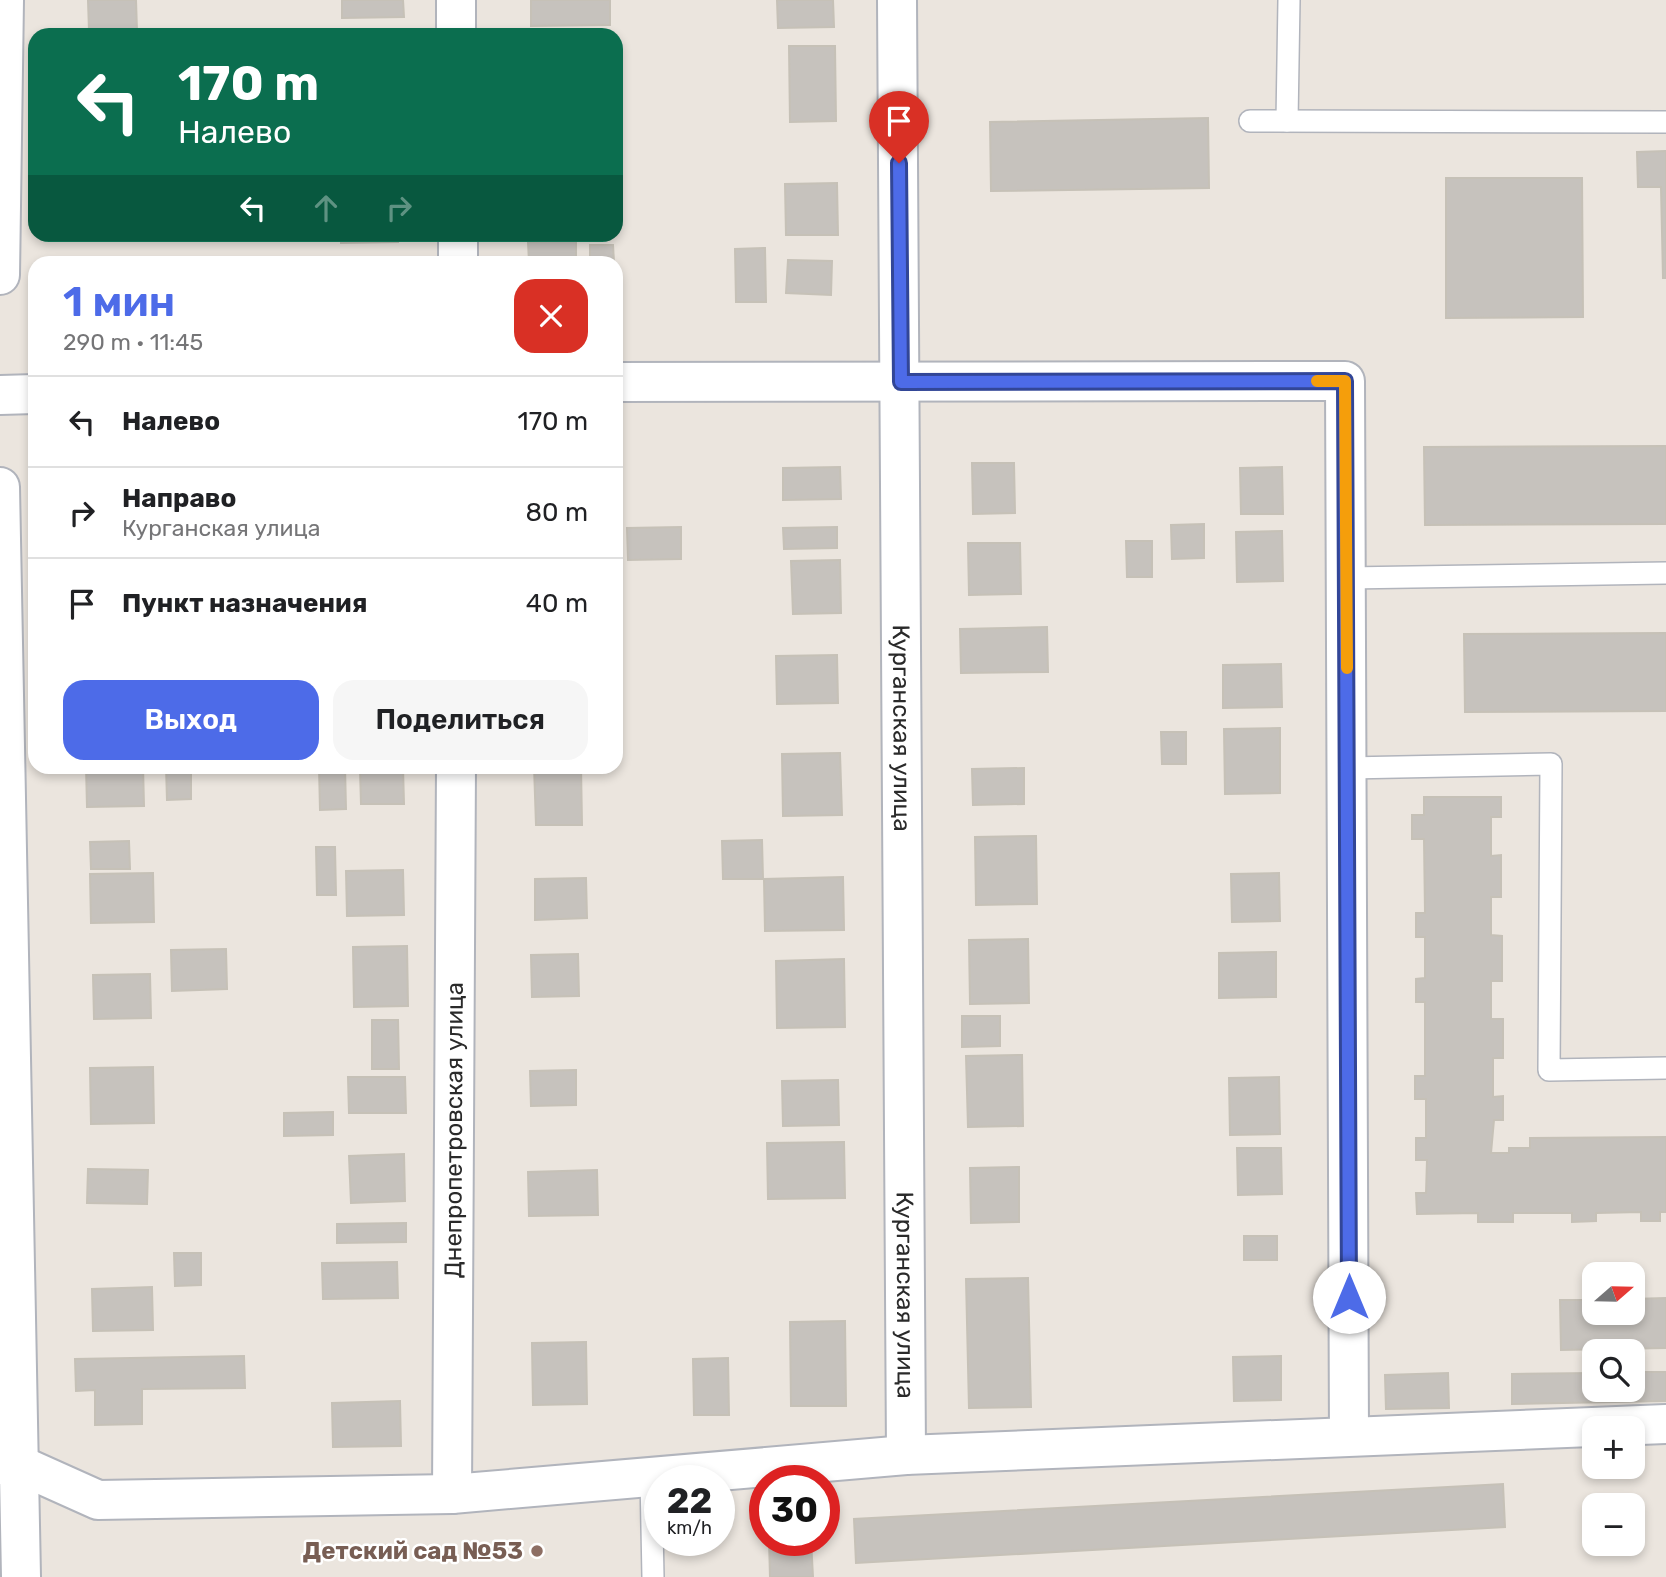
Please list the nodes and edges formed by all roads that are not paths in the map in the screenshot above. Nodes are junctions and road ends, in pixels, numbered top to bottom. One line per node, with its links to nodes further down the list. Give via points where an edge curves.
1 (4, 0): 9 (street)
2 (456, 0): 5 (street)
3 (897, 0): 11 (street, Курганская улица)
4 (1289, 0): 7 (lane)
5 (456, 28)
6 (1250, 121): 7 (lane)
7 (1287, 121): 8 (lane)
8 (1666, 121)
9 (0, 275)
10 (623, 382): 11 (street)
11 (901, 382): 16 (street, via 1345,381); 22 (street, Курганская улица)
12 (28, 394): 13 (street)
13 (0, 395)
14 (0, 487): 23 (street)
15 (1666, 573): 16 (lane)
16 (1347, 578): 17 (street)
17 (1348, 768): 19 (lane, via 1550,764 1549,1070); 21 (street)
18 (456, 774): 26 (street, Днепропетровская улица)
19 (1666, 1068)
20 (1666, 1424): 21 (street)
21 (1349, 1436): 22 (street)
22 (906, 1455): 24 (street)
23 (10, 1465): 26 (street, via 98,1500); 28 (street)
24 (735, 1470)
25 (644, 1478): 26 (street)
26 (452, 1494)
27 (653, 1556): 29 (lane)
28 (21, 1577)
29 (653, 1577)

